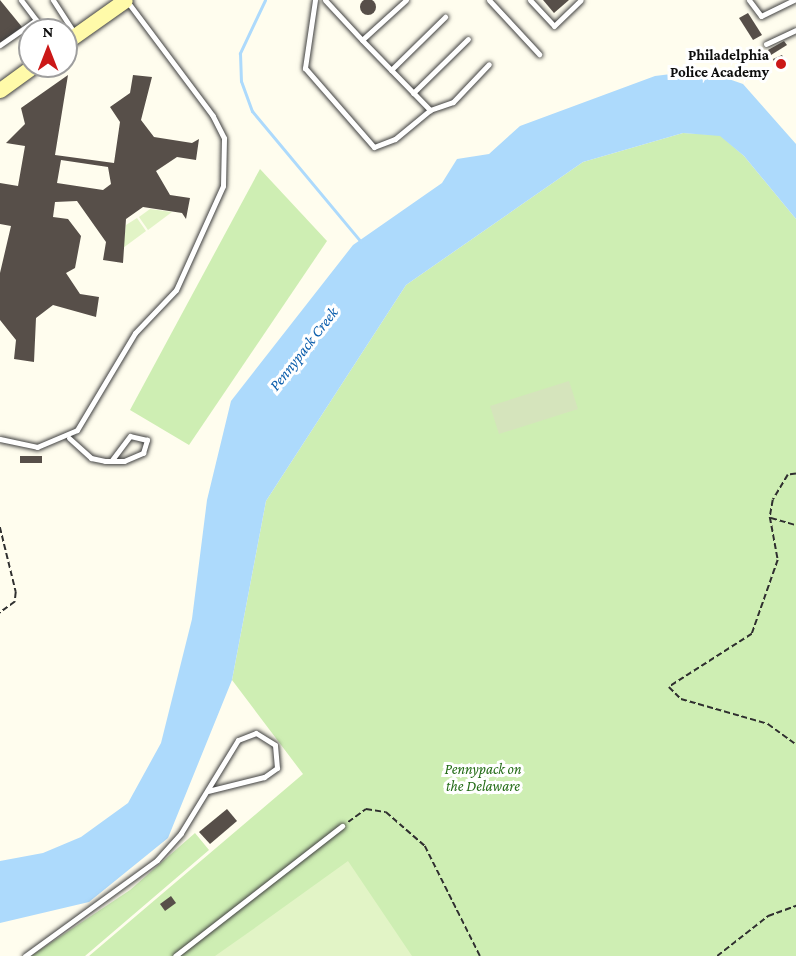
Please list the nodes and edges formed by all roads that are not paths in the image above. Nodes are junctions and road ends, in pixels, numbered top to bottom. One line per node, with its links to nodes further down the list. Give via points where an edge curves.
1 (21, 0): 13 (lane)
2 (53, 0): 14 (lane)
3 (126, 0): 17 (main road); 29 (lane, via 213,116 224,138 227,163 223,186 184,276 135,333 93,411)
4 (315, 0): 28 (lane, via 305,68 374,147 396,140)
5 (325, 0): 19 (lane)
6 (406, 0): 19 (lane)
7 (489, 0): 22 (lane)
8 (530, 0): 9 (lane, via 554,26)
9 (581, 0)
10 (748, 0): 11 (lane, via 760,16)
11 (794, 0)
12 (445, 17): 24 (lane)
13 (34, 18)
14 (61, 18)
15 (796, 30): 20 (lane)
16 (18, 32): 21 (lane)
17 (78, 34)
18 (468, 39): 27 (lane)
19 (362, 40): 24 (lane)
20 (766, 44)
21 (0, 45)
22 (538, 54)
23 (489, 64): 28 (lane, via 453,102)
24 (391, 70): 27 (lane)
25 (18, 77): 26 (main road)
26 (0, 90)
27 (412, 93): 28 (lane)
28 (430, 110)
29 (69, 438): 30 (lane, via 37,447); 31 (lane, via 81,453)
30 (0, 439)
31 (111, 461): 31 (lane, via 132,459 147,447 147,440 130,436)
32 (208, 791): 32 (lane, via 238,740 256,734 275,745 277,768 264,777); 34 (lane, via 157,860)
33 (342, 826): 35 (lane)
34 (25, 956)
35 (175, 956)

